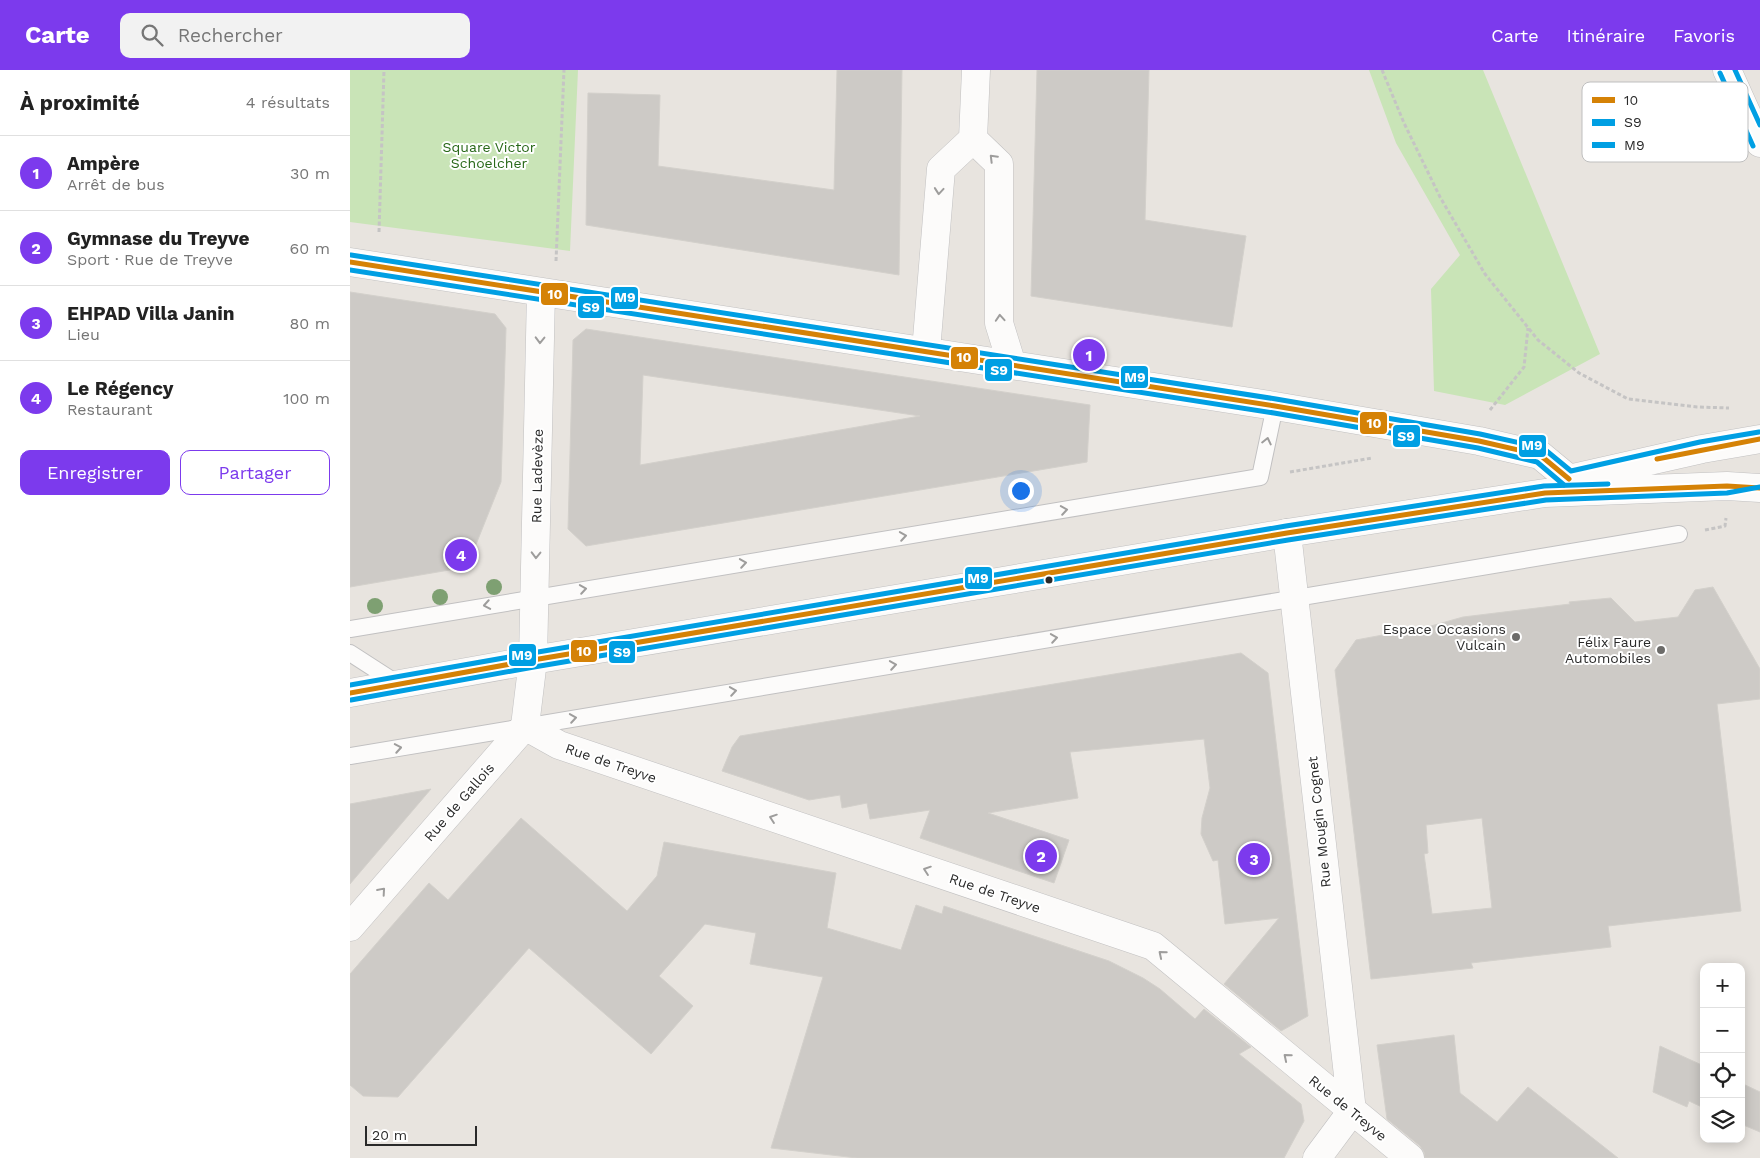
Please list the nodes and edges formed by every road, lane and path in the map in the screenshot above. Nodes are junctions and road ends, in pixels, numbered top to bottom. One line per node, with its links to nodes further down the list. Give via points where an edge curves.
1 (384, 70): 11 (path)
2 (564, 70): 12 (path)
3 (976, 70): 8 (street)
4 (1382, 70): 13 (path, via 1440,197 1485,274)
5 (1727, 70): 6 (street)
6 (1732, 82)
7 (1748, 116): 9 (street)
8 (973, 139): 14 (street, one-way to 14, via 941,169); 15 (street, one-way to 8, via 999,323 999,164)
9 (1760, 143)
10 (350, 262): 11 (street)
11 (378, 266): 12 (street)
12 (548, 293): 14 (street); 27 (street, Rue Ladevèze, one-way to 27)
13 (1528, 328): 17 (path, via 1579,373 1628,399); 19 (path, via 1524,367 1488,412)
14 (926, 352): 15 (street)
15 (1012, 365): 16 (street)
16 (1276, 406): 19 (street); 27 (lane, one-way to 16, via 1260,477)
17 (1733, 408)
18 (1760, 439): 20 (street)
19 (1479, 441): 20 (street, via 1540,455)
20 (1569, 479): 24 (street)
21 (1760, 479): 22 (street)
22 (1727, 486): 23 (street); 24 (street)
23 (1760, 488)
24 (1545, 493): 25 (street)
25 (1287, 534): 28 (street, Rue Mougin Cognet); 31 (street)
26 (1679, 534): 28 (lane)
27 (535, 597): 29 (lane, one-way to 29); 31 (street, Rue Ladevèze)
28 (1294, 598): 34 (lane, one-way to 28); 37 (street, Rue Mougin Cognet)
29 (350, 629)
30 (350, 653): 32 (lane)
31 (533, 660): 32 (street); 34 (street)
32 (398, 684): 33 (street)
33 (350, 694)
34 (524, 726): 35 (lane, one-way to 34); 36 (street, Rue de Gallois, one-way to 34); 37 (street, Rue de Treyve, one-way to 34, via 1153,946 559,746)
35 (350, 756)
36 (350, 927)
37 (1352, 1111): 38 (street); 39 (street, Rue de Treyve)
38 (1317, 1158)
39 (1410, 1158)

